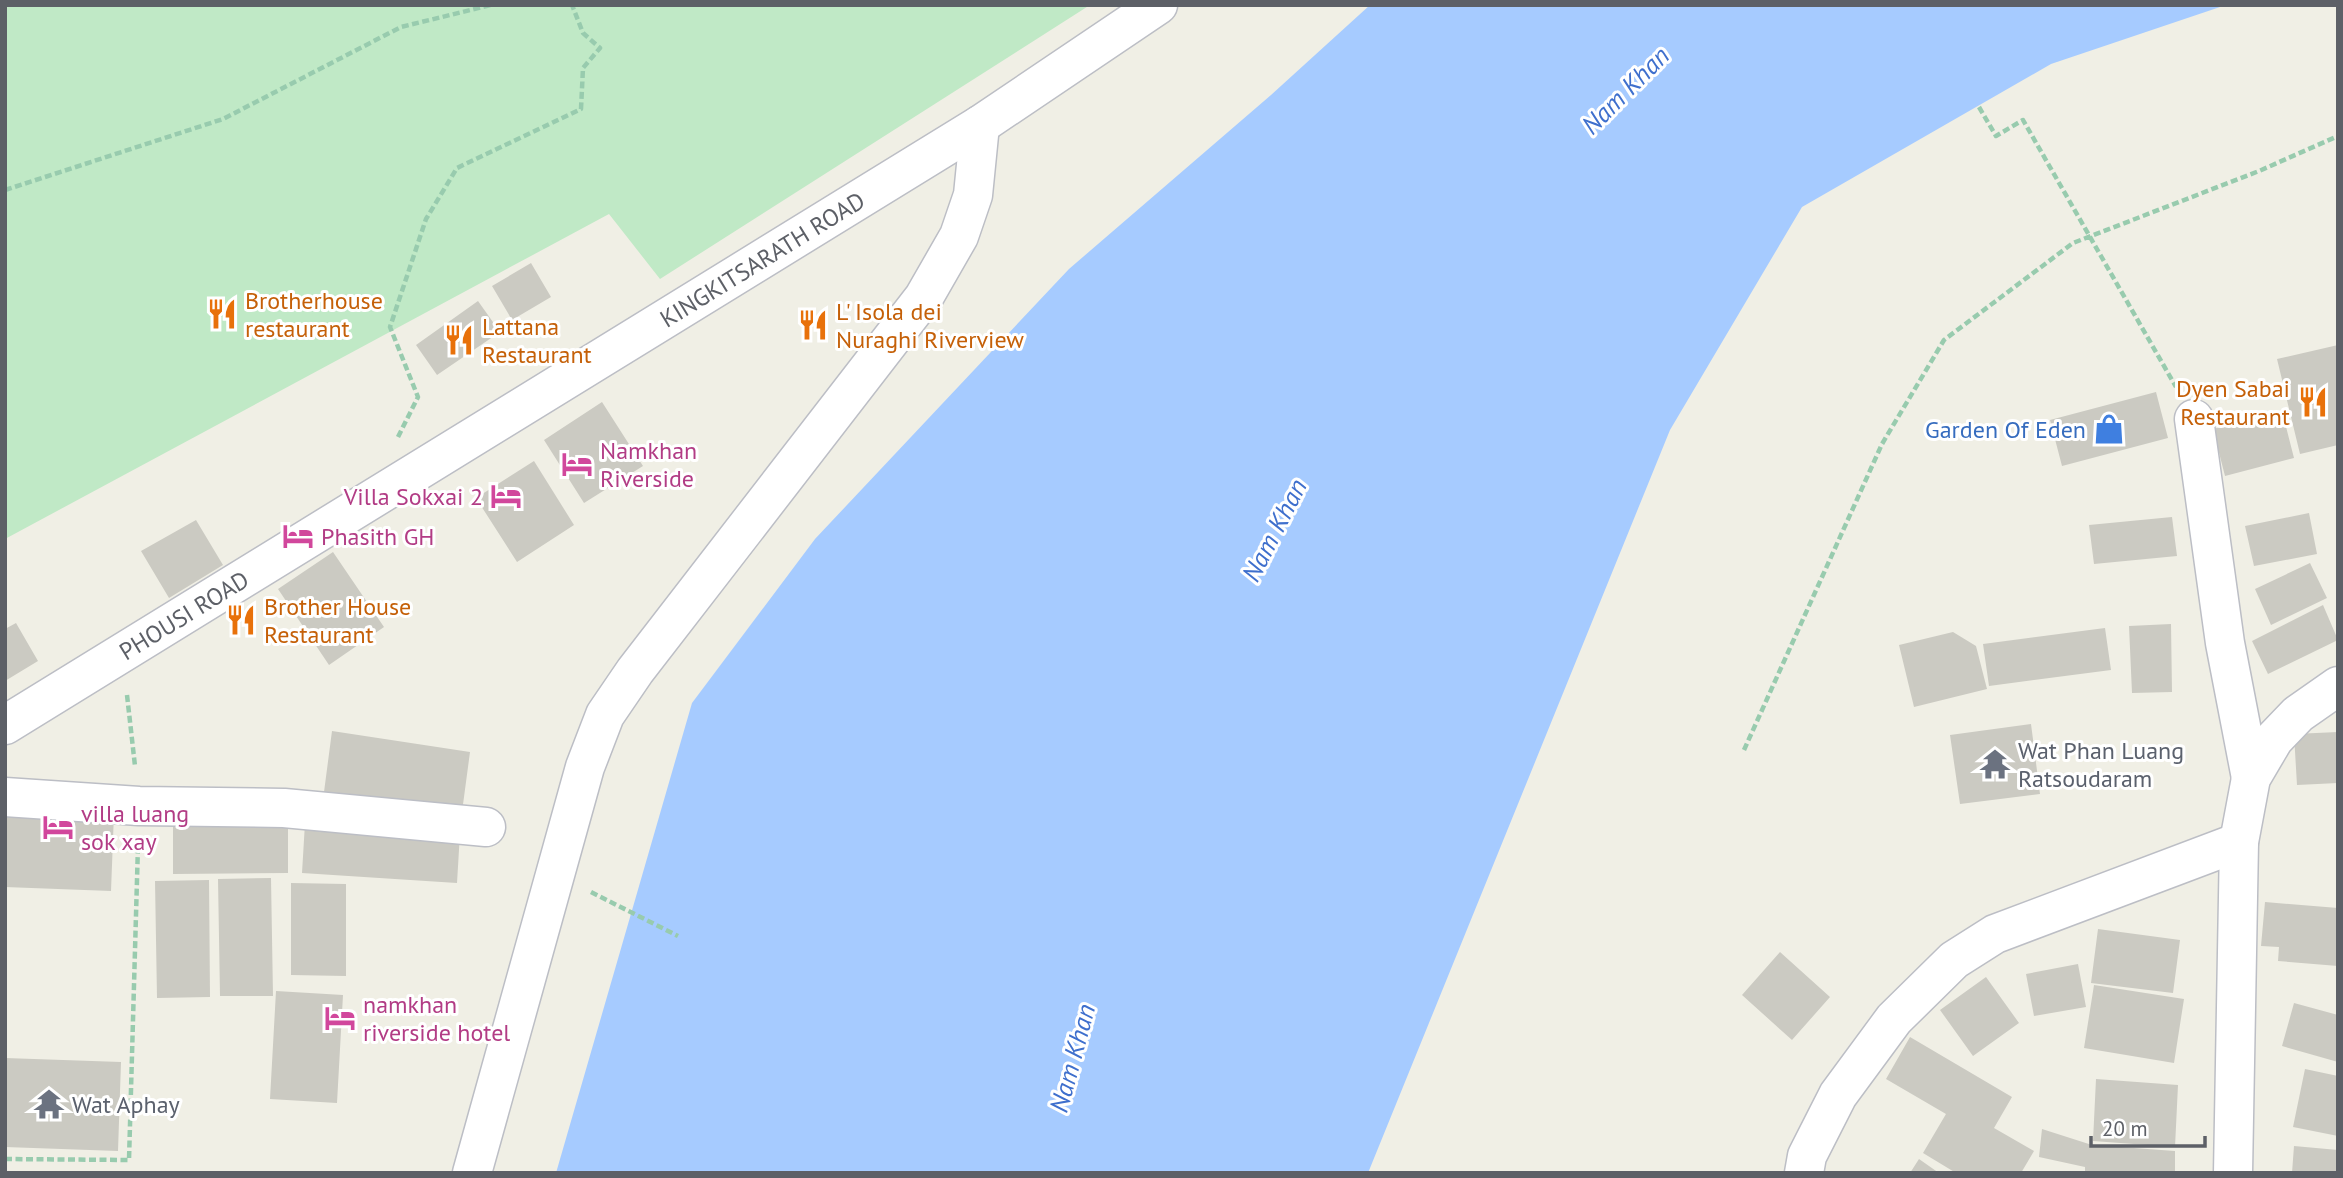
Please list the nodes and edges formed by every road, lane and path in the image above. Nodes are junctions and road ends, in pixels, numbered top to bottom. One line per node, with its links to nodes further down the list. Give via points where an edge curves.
1 (491, 5): 7 (path, via 401,27 223,119)
2 (572, 5): 9 (path, via 583,33 600,48 583,68 581,109 457,168 426,219 390,327 418,397)
3 (1158, 5): 5 (street, KINGKITSARATH ROAD)
4 (1979, 107): 8 (path, via 1996,136 2023,120)
5 (980, 125): 10 (street, KINGKITSARATH ROAD); 21 (street, via 973,195 959,236 924,297 605,715 585,767)
6 (2338, 136): 14 (path, via 2073,243 1944,340 1882,444)
7 (5, 190)
8 (2194, 418): 15 (street, via 2225,643)
9 (394, 446)
10 (363, 507): 11 (street, PHOUSI ROAD)
11 (122, 652): 13 (street, PHOUSI ROAD); 17 (path)
12 (2338, 686): 15 (street, via 2298,714 2273,739)
13 (5, 725)
14 (1744, 750)
15 (2251, 778): 19 (street)
16 (5, 797): 17 (street)
17 (139, 806): 18 (street, via 284,808); 20 (path, via 129,1160)
18 (486, 827)
19 (2238, 842): 22 (street, via 1995,934 1954,960 1895,1019 1838,1095 1807,1156); 23 (street)
20 (5, 1159)
21 (472, 1173)
22 (1804, 1173)
23 (2233, 1173)

